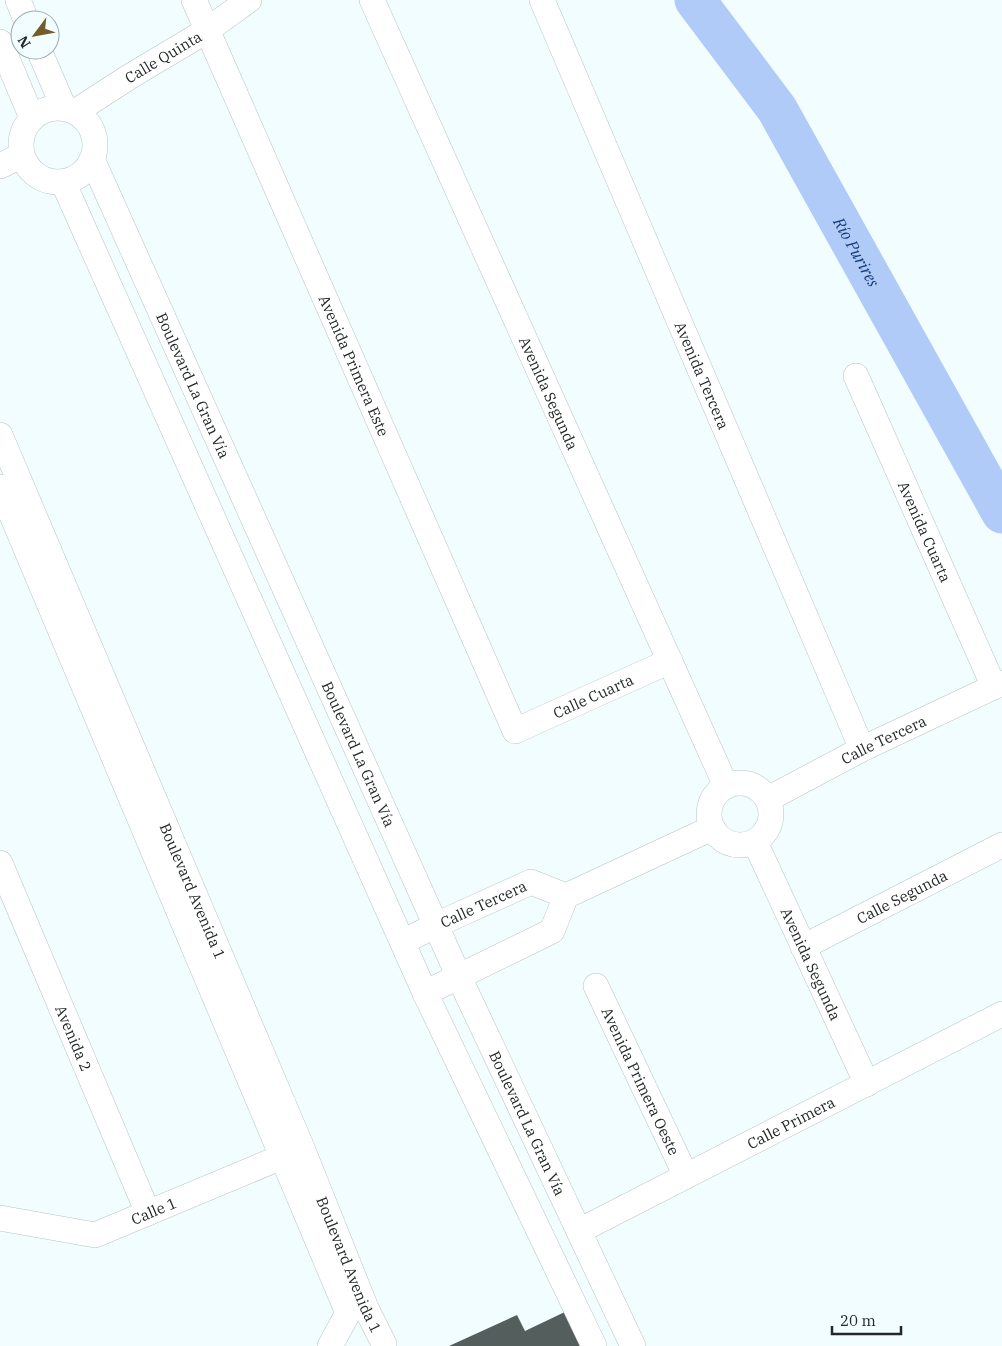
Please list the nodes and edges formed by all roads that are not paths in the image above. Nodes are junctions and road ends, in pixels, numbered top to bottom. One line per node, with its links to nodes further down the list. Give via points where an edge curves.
1 (194, 0): 5 (street, Avenida Primera Este)
2 (249, 0): 5 (street, Calle Quinta)
3 (372, 0): 17 (street, Avenida Segunda)
4 (542, 0): 20 (street, Avenida Tercera)
5 (206, 31): 8 (street, Calle Quinta); 19 (street, Avenida Primera Este)
6 (0, 42): 9 (street)
7 (44, 60): 8 (street)
8 (70, 110): 9 (street, via 47,109); 11 (street, via 90,127 94,137)
9 (32, 118): 10 (street, via 22,135)
10 (22, 155): 12 (street); 13 (street, via 38,176)
11 (92, 159): 13 (street, via 80,174); 28 (street, Boulevard La Gran Vía)
12 (0, 166)
13 (62, 182): 29 (street)
14 (856, 376): 18 (street, Avenida Cuarta)
15 (0, 435): 36 (street, Boulevard Avenida 1)
16 (0, 487): 36 (street, Boulevard Avenida 1)
17 (670, 661): 19 (street, Calle Cuarta); 21 (street, Avenida Segunda)
18 (998, 685): 20 (street, Calle Tercera)
19 (515, 730)
20 (862, 749): 22 (street, Calle Tercera)
21 (726, 786): 22 (street, via 745,783 762,791); 23 (street, via 712,799 709,809)
22 (768, 799): 24 (street, via 772,818 769,828)
23 (712, 828): 24 (street, via 726,842 735,845); 27 (street)
24 (754, 842): 30 (street, Avenida Segunda)
25 (1002, 845): 30 (street, Calle Segunda)
26 (0, 863): 38 (street, Avenida 2)
27 (566, 896): 28 (street, Calle Tercera, via 531,882); 31 (street, via 552,931)
28 (436, 925): 29 (street, Calle Tercera); 31 (street, Boulevard La Gran Vía)
29 (402, 942): 33 (street)
30 (803, 947): 35 (street, Avenida Segunda)
31 (459, 977): 33 (street); 40 (street, Boulevard La Gran Vía)
32 (596, 986): 37 (street, Avenida Primera Oeste)
33 (425, 993): 44 (street)
34 (1002, 1014): 35 (street, Calle Primera)
35 (867, 1084): 37 (street, Calle Primera)
36 (292, 1152): 38 (street, Calle 1); 41 (street, Boulevard Avenida 1)
37 (686, 1176): 40 (street, Calle Primera)
38 (148, 1213): 39 (street, Calle 1, via 95,1235)
39 (0, 1218)
40 (579, 1230): 45 (street, Boulevard La Gran Vía)
41 (357, 1311): 42 (street, Boulevard Avenida 1); 43 (street, Boulevard Avenida 1)
42 (330, 1346)
43 (383, 1346)
44 (594, 1346)
45 (633, 1346)

